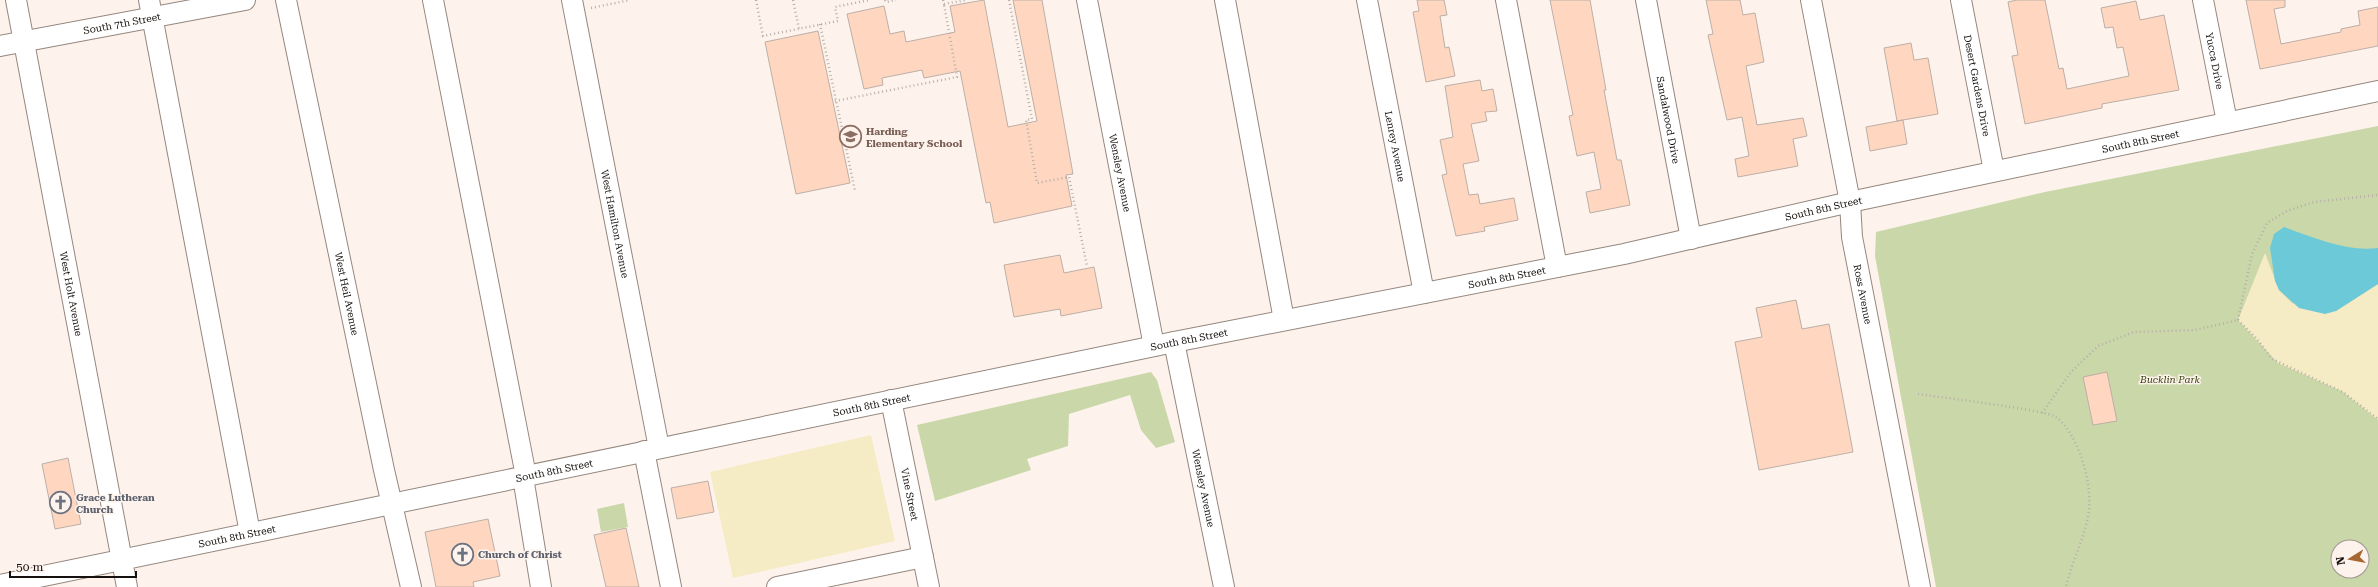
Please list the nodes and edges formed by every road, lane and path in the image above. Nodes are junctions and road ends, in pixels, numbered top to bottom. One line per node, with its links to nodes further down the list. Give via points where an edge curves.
1 (16, 0): 27 (street, West Holt Avenue)
2 (244, 0): 24 (street, South 7th Street)
3 (286, 0): 50 (street, West Heil Avenue)
4 (433, 0): 49 (street)
5 (630, 0): 23 (path)
6 (756, 0): 26 (path, via 763,36)
7 (793, 0): 26 (path)
8 (870, 0): 25 (path, via 836,7 838,21)
9 (885, 0): 10 (path)
10 (896, 0)
11 (943, 0): 22 (path)
12 (966, 0): 22 (path)
13 (1009, 0): 37 (path, via 1032,119 1026,120 1037,184 1069,177)
14 (1087, 0): 43 (street, Wensley Avenue)
15 (1225, 0): 40 (street)
16 (1367, 0): 39 (street, Lenrey Avenue)
17 (1506, 0): 38 (street)
18 (1646, 0): 36 (street, Sandalwood Drive)
19 (1811, 0): 35 (street, Ross Avenue)
20 (1961, 0): 32 (street, Desert Gardens Drive)
21 (2203, 0): 31 (street, Yucca Drive)
22 (944, 4): 30 (path, via 957,77)
23 (573, 6): 48 (street, West Hamilton Avenue)
24 (151, 9): 27 (street, South 7th Street); 51 (street)
25 (820, 24): 26 (path); 30 (path)
26 (799, 29)
27 (24, 41): 28 (street, South 7th Street); 53 (street, West Holt Avenue)
28 (0, 46)
29 (2378, 91): 31 (street, South 8th Street)
30 (836, 101): 33 (path)
31 (2227, 122): 32 (street, South 8th Street)
32 (1994, 171): 35 (street, South 8th Street)
33 (855, 191)
34 (2378, 195): 41 (path, via 2314,202 2287,211 2267,223 2252,254)
35 (1850, 202): 36 (street, South 8th Street); 62 (street, Ross Avenue, via 1852,237)
36 (1691, 239): 38 (street, South 8th Street)
37 (1087, 266)
38 (1557, 267): 39 (street, South 8th Street)
39 (1424, 293): 40 (street, South 8th Street)
40 (1284, 320): 42 (street, South 8th Street)
41 (2238, 320): 46 (path, via 2195,330 2134,332 2098,346 2071,372); 47 (path, via 2272,359 2343,392)
42 (1174, 342): 43 (street, South 8th Street); 61 (street, Wensley Avenue)
43 (1154, 346): 45 (street, South 8th Street)
44 (1918, 394): 46 (path)
45 (891, 400): 48 (street, South 8th Street); 52 (street, Vine Street)
46 (2042, 413): 63 (path, via 2055,416 2071,434 2087,475 2090,507 2084,539 2070,569)
47 (2378, 419)
48 (652, 450): 49 (street, South 8th Street); 59 (street, West Hamilton Avenue)
49 (524, 476): 50 (street, South 8th Street); 58 (street)
50 (392, 504): 51 (street, South 8th Street); 57 (street, West Heil Avenue)
51 (250, 533): 53 (street, South 8th Street)
52 (923, 557): 55 (street); 60 (street, Vine Street)
53 (121, 560): 54 (street, South 8th Street); 56 (street, West Holt Avenue)
54 (0, 585)
55 (789, 586)
56 (127, 587)
57 (411, 587)
58 (541, 587)
59 (671, 587)
60 (929, 587)
61 (1224, 587)
62 (1920, 587)
63 (2066, 587)

